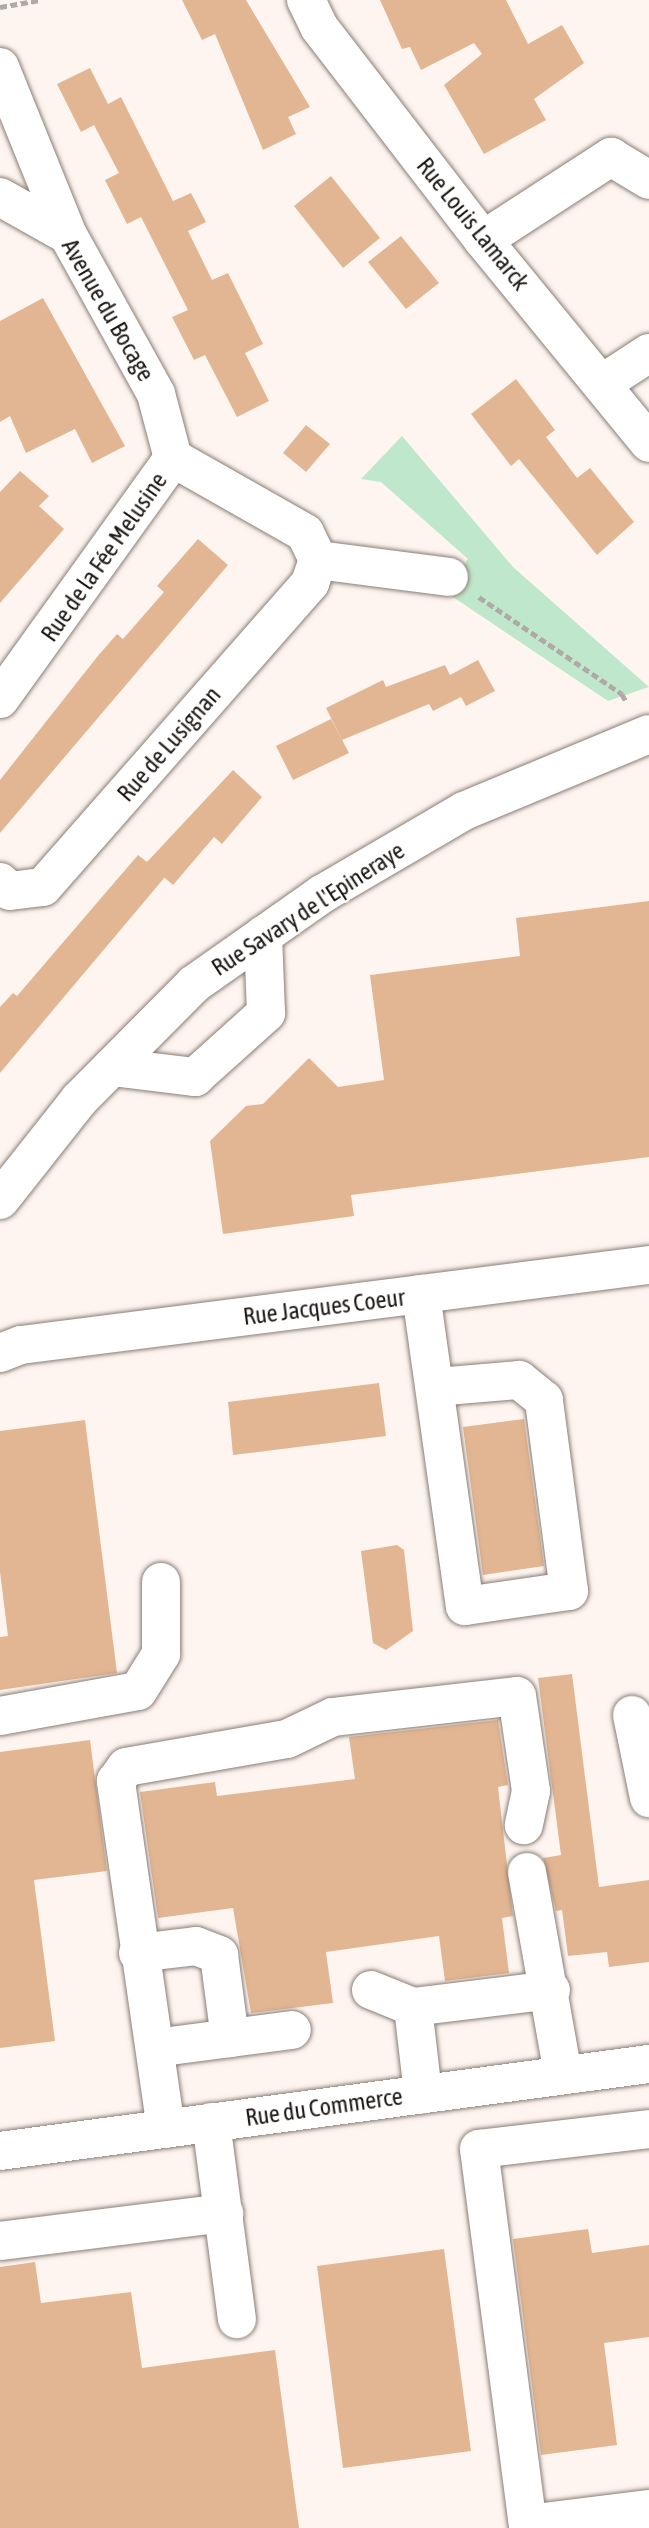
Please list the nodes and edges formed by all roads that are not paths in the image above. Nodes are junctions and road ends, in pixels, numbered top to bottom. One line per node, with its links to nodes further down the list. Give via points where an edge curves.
1 (306, 0): 8 (street, Rue Louis Lamarck, via 320,27)
2 (0, 67): 3 (street)
3 (19, 111): 4 (street); 7 (street)
4 (0, 150)
5 (649, 180): 8 (street, via 611,157)
6 (0, 197): 7 (street, Avenue du Bocage)
7 (68, 235): 12 (street, Avenue du Bocage, via 156,394)
8 (483, 240): 10 (street, Rue Louis Lamarck)
9 (649, 353): 10 (street)
10 (603, 383): 11 (street, Rue Louis Lamarck)
11 (649, 443)
12 (173, 458): 13 (street, Rue de la Fée Melusine, via 305,533); 15 (street, Rue de la Fée Melusine)
13 (318, 560): 14 (street); 17 (street, Rue de Lusignan, via 310,583 43,887 10,891)
14 (449, 577)
15 (0, 699)
16 (646, 734): 18 (street, Rue Savary de l'Epineraye, via 464,811)
17 (0, 882)
18 (263, 935): 19 (street, Rue Savary de l'Epineraye, via 194,984); 19 (street, via 266,1013 195,1077)
19 (112, 1067): 20 (street, Rue Savary de l'Epineraye)
20 (0, 1200)
21 (649, 1265): 22 (street, Rue Jacques Coeur)
22 (421, 1294): 23 (street, Rue Jacques Coeur, via 21,1345); 24 (street)
23 (0, 1353)
24 (435, 1387): 24 (street, via 465,1606 569,1591 544,1401 519,1380)
25 (161, 1582): 27 (street, via 161,1654 138,1691)
26 (632, 1715): 28 (street)
27 (0, 1716)
28 (649, 1797)
29 (524, 1825): 31 (street, via 531,1791 517,1696 332,1717 287,1740 150,1758 126,1767 116,1781)
30 (527, 1872): 33 (street)
31 (138, 1953): 36 (street, via 196,1946 219,1955); 37 (street)
32 (371, 1990): 34 (street)
33 (551, 1990): 34 (street); 39 (street)
34 (413, 2007): 40 (street)
35 (292, 2030): 36 (street)
36 (230, 2038): 37 (street)
37 (155, 2049): 42 (street)
38 (649, 2064): 39 (street, Rue du Commerce)
39 (563, 2075): 40 (street, Rue du Commerce)
40 (423, 2094): 41 (street, Rue du Commerce)
41 (211, 2122): 42 (street, Rue du Commerce); 45 (street)
42 (166, 2129): 44 (street, Rue du Commerce)
43 (649, 2129): 48 (street, via 479,2149 528,2524)
44 (0, 2151)
45 (224, 2213): 46 (street); 47 (street)
46 (0, 2241)
47 (237, 2319)
48 (649, 2509)

